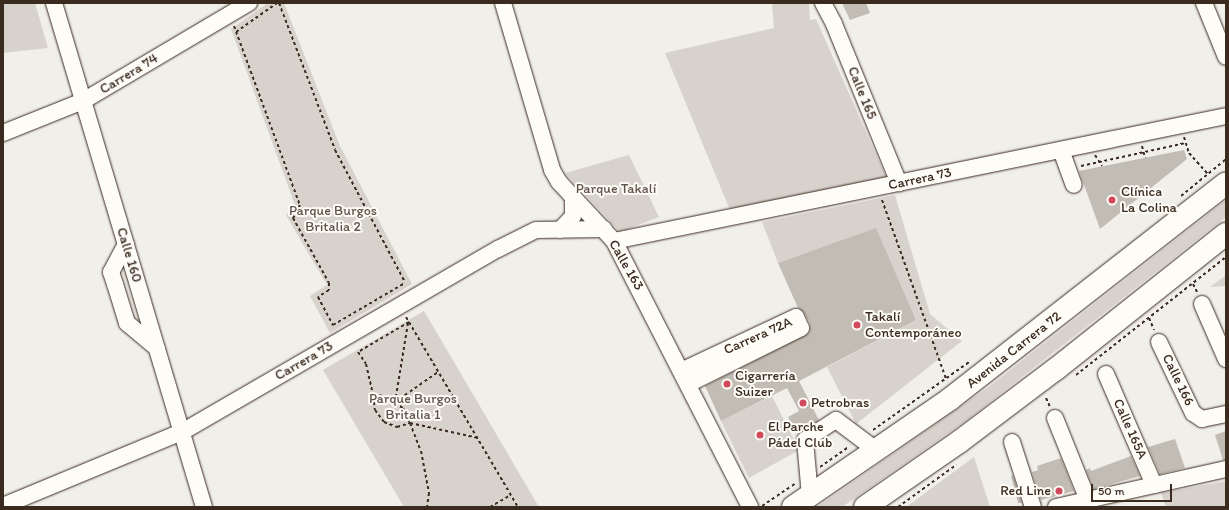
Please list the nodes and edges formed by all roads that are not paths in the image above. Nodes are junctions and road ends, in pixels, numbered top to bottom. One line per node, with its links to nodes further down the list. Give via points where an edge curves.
1 (54, 3): 7 (street, Calle 160)
2 (250, 3): 7 (street, Carrera 74)
3 (503, 3): 14 (street, Calle 163, via 548,158 560,182)
4 (823, 3): 12 (street, Calle 165)
5 (1204, 3): 6 (street)
6 (1226, 57)
7 (83, 101): 9 (street, Carrera 74); 18 (street, Calle 160)
8 (1226, 116): 10 (street, Carrera 73)
9 (3, 133)
10 (1061, 150): 12 (street, Carrera 73); 13 (street)
11 (1217, 178): 30 (highway, Avenida Carrera 72, via 949,388)
12 (899, 183): 17 (street, Carrera 73)
13 (1074, 185)
14 (573, 196): 15 (street, via 573,216); 17 (street, Calle 163)
15 (560, 230): 17 (street, Carrera 73); 28 (street, Carrera 73, via 536,230 498,249)
16 (1226, 234): 38 (highway, via 1056,369 959,442)
17 (609, 235): 25 (street, Calle 163)
18 (126, 244): 21 (street, Calle 160); 21 (street, via 111,279 127,323)
19 (1202, 304): 22 (street)
20 (1159, 342): 26 (street, Calle 166, via 1197,417 1202,419)
21 (157, 348): 28 (street, Calle 160)
22 (1226, 359)
23 (715, 363): 25 (street, Carrera 72A)
24 (1106, 374): 32 (street, Calle 165A)
25 (685, 378): 37 (street, Calle 163)
26 (1226, 414)
27 (1055, 418): 33 (street)
28 (182, 432): 35 (street, Carrera 73); 36 (street, Calle 160)
29 (1012, 442): 39 (street)
30 (868, 445): 34 (highway, Avenida Carrera 72); 34 (street, via 836,420 805,440 809,474)
31 (1226, 469): 32 (street)
32 (1154, 485): 33 (street)
33 (1088, 500): 40 (street)
34 (802, 501)
35 (3, 506)
36 (204, 507)
37 (750, 507)
38 (865, 507)
39 (1033, 507)
40 (1056, 507)

